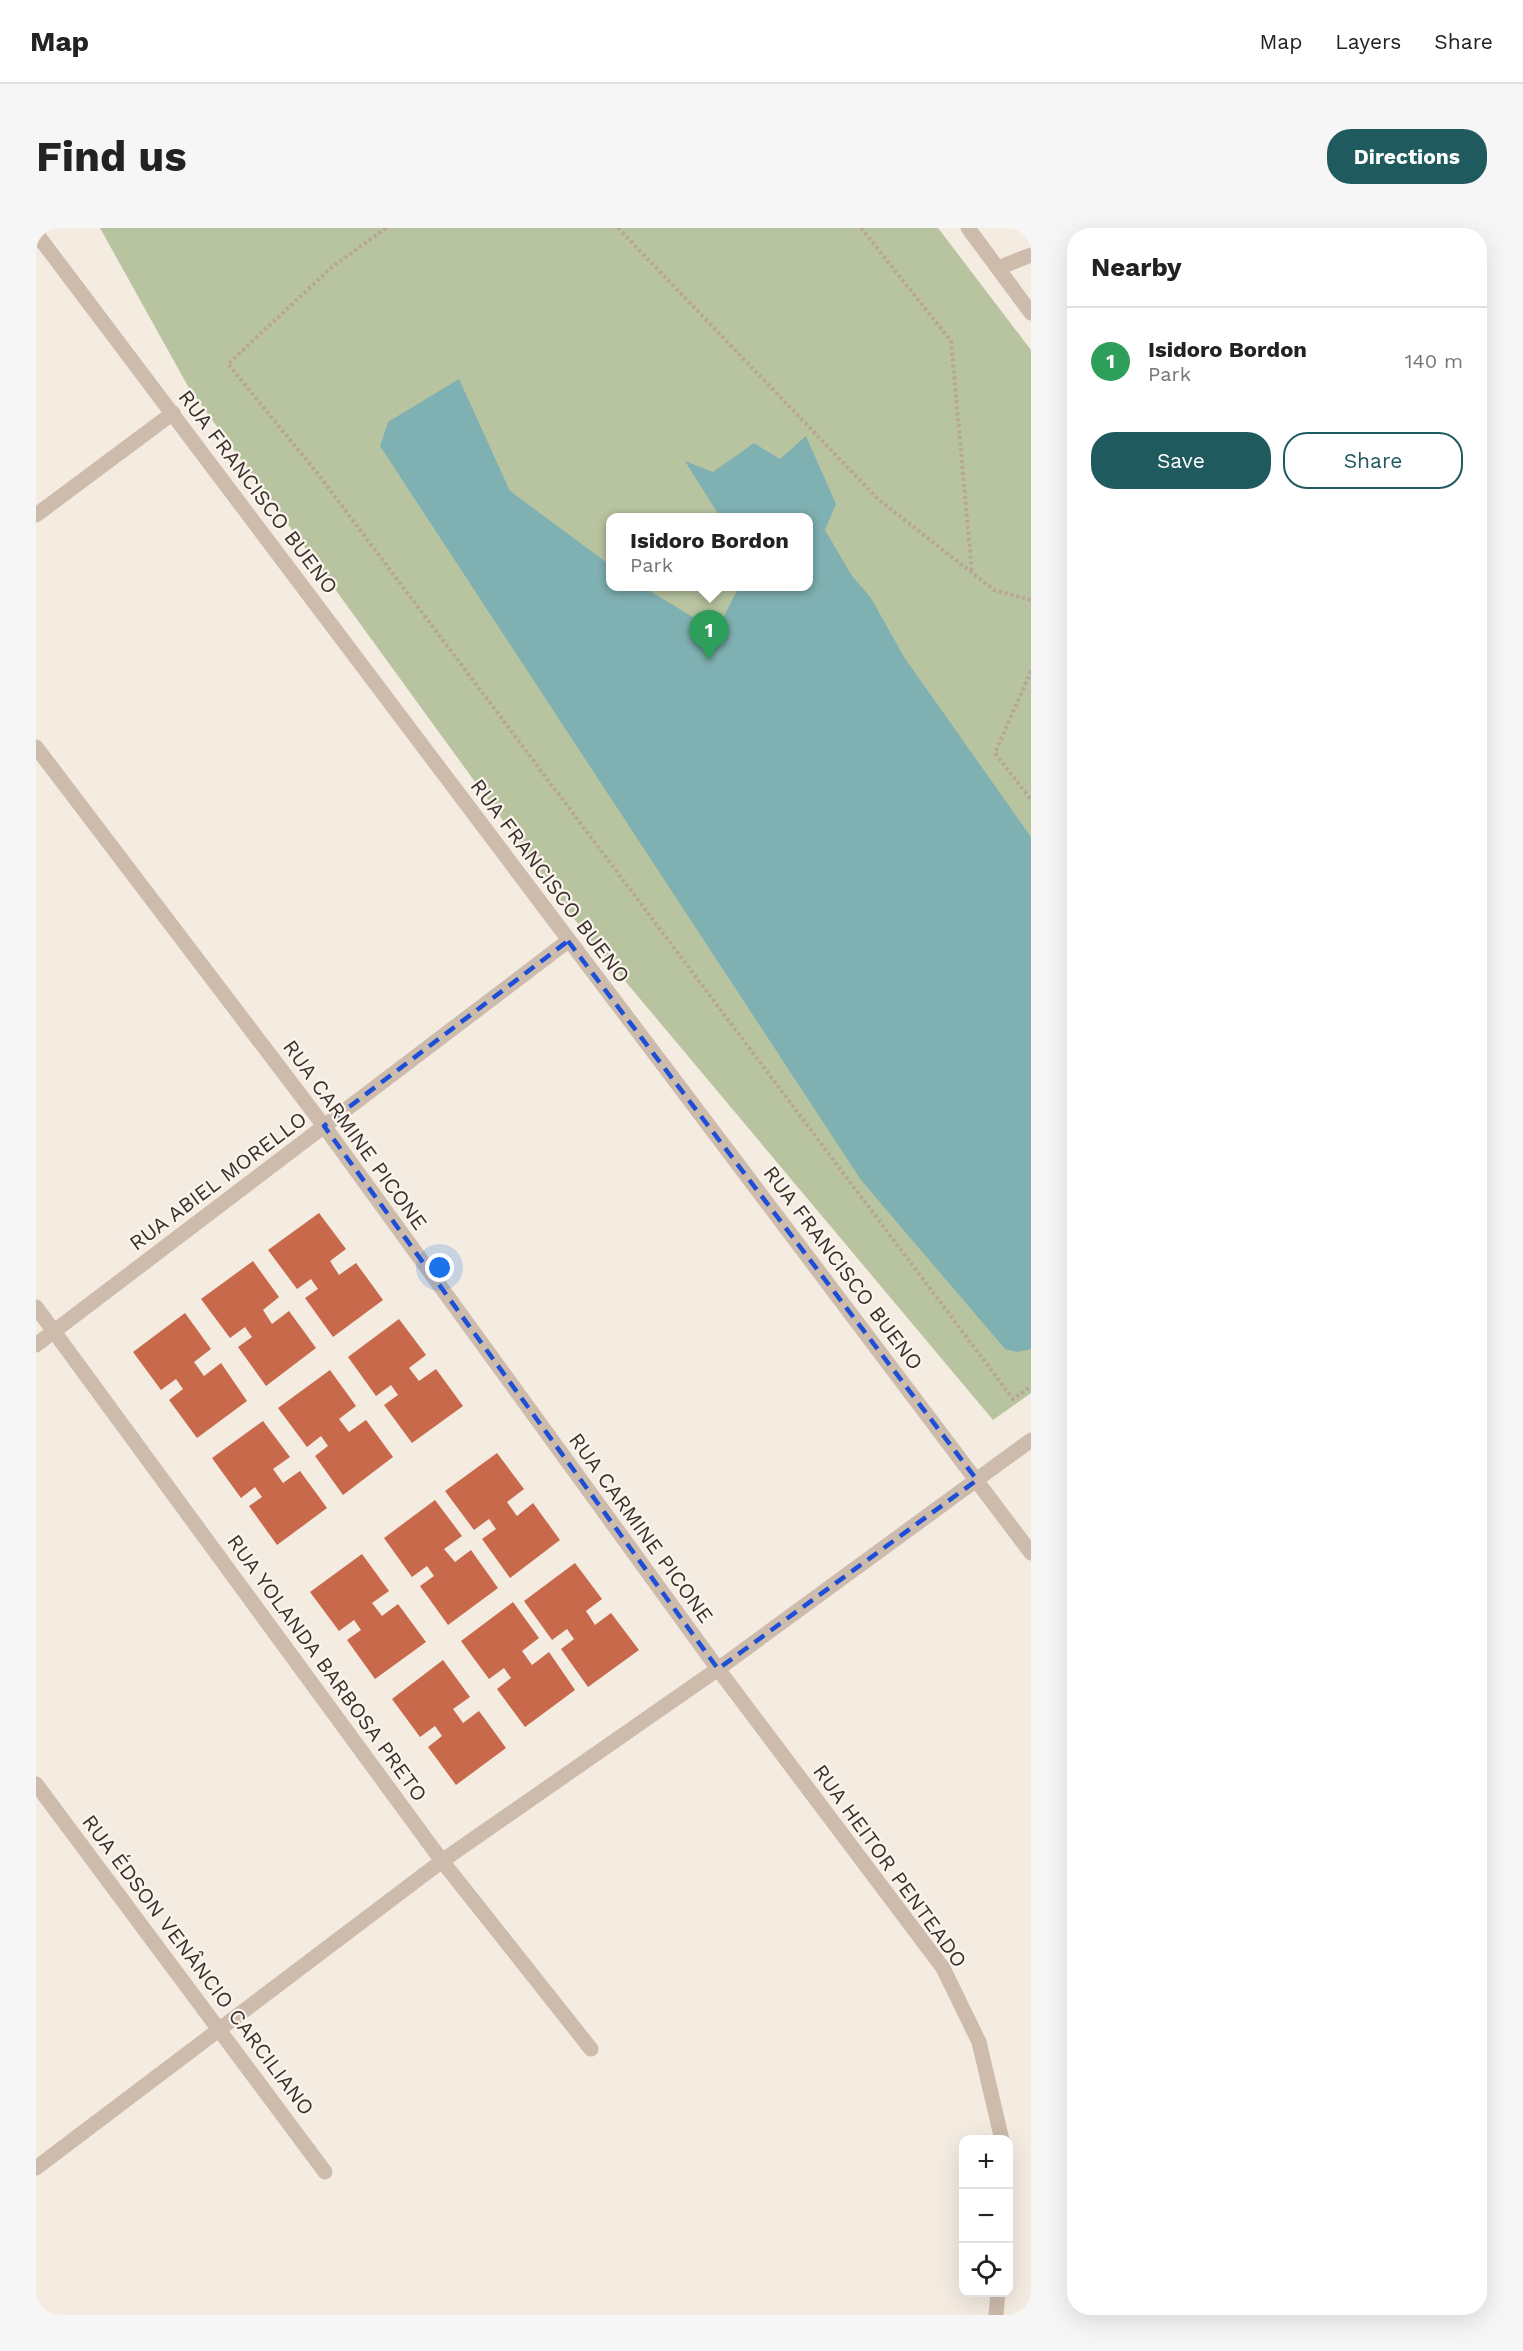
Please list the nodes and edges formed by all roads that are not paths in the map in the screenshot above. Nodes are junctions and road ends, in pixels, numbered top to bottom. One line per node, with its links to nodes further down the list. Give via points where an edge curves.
1 (968, 228): 4 (street)
2 (36, 233): 6 (street, RUA FRANCISCO BUENO)
3 (1031, 255): 4 (street)
4 (998, 268): 5 (street)
5 (1031, 313)
6 (173, 413): 7 (street); 9 (street, RUA FRANCISCO BUENO)
7 (36, 516)
8 (36, 747): 10 (street, RUA CARMINE PICONE)
9 (568, 941): 10 (street, RUA ABIEL MORELLO); 15 (street, RUA FRANCISCO BUENO)
10 (324, 1126): 12 (street, RUA ABIEL MORELLO); 17 (street, RUA CARMINE PICONE)
11 (36, 1307): 12 (street, RUA YOLANDA BARBOSA PRETO)
12 (54, 1332): 13 (street, RUA ABIEL MORELLO); 19 (street, RUA YOLANDA BARBOSA PRETO)
13 (36, 1345)
14 (1031, 1440): 15 (street)
15 (977, 1480): 16 (street, RUA FRANCISCO BUENO); 17 (street)
16 (1031, 1554)
17 (718, 1669): 19 (street); 22 (street, RUA HEITOR PENTEADO, via 943,1968 980,2042)
18 (36, 1784): 20 (street, RUA ÉDSON VENÂNCIO CARCILIANO)
19 (442, 1861): 20 (street); 21 (street, RUA YOLANDA BARBOSA PRETO)
20 (219, 2029): 23 (street); 24 (street, RUA ÉDSON VENÂNCIO CARCILIANO)
21 (591, 2049)
22 (1001, 2135)
23 (36, 2168)
24 (325, 2172)
25 (998, 2297): 26 (street)
26 (996, 2315)

